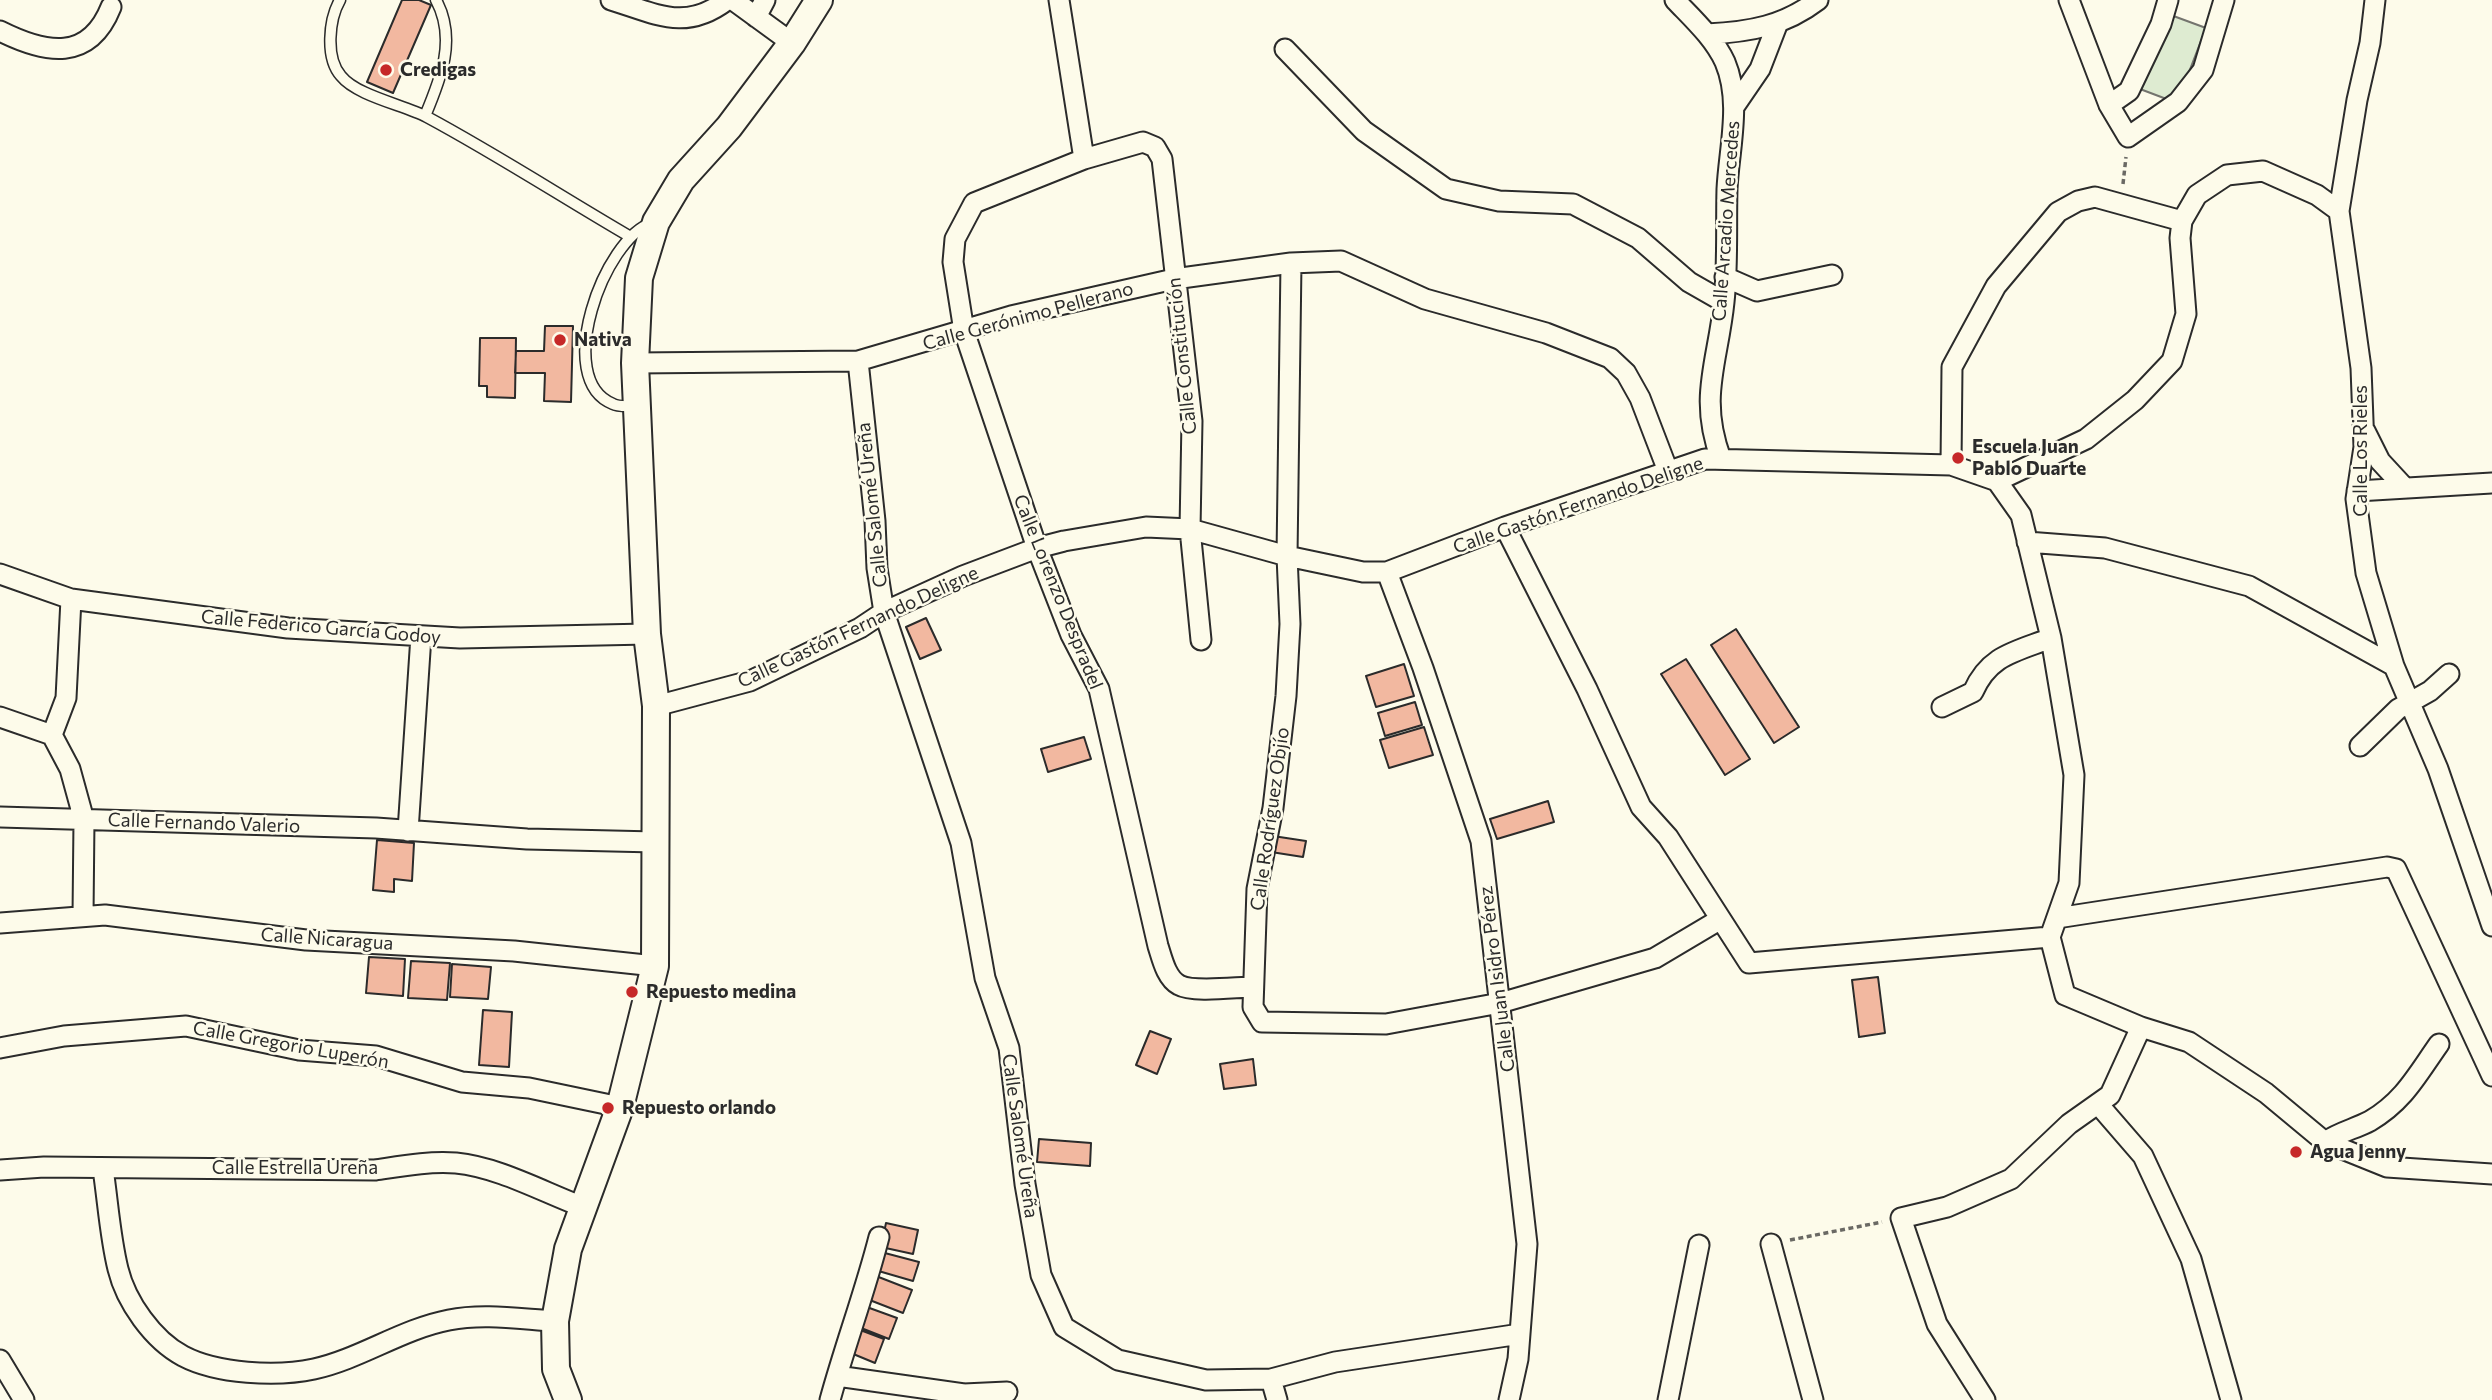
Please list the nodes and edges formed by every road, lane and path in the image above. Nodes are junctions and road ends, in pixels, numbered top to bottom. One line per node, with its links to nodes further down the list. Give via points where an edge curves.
1 (340, 0): 23 (lane, via 331,35 333,59 341,76 360,89)
2 (436, 0): 23 (lane, via 443,12 445,68)
3 (611, 0): 4 (street, via 684,20 711,12)
4 (726, 0)
5 (733, 0): 15 (street)
6 (819, 0): 19 (main road)
7 (1059, 0): 25 (street)
8 (1675, 0): 18 (street, Calle Arcadio Mercedes)
9 (1818, 0): 16 (street)
10 (2069, 0): 21 (street)
11 (2168, 0): 21 (street, via 2129,91)
12 (2224, 0): 24 (street, via 2203,70 2178,102)
13 (2375, 0): 27 (street, Calle Los Rieles)
14 (111, 6): 17 (street, via 97,35 83,45 41,47)
15 (761, 8): 19 (street)
16 (1777, 25): 18 (street); 22 (street, via 1760,69)
17 (0, 31)
18 (1707, 34): 22 (street, Calle Arcadio Mercedes, via 1725,64)
19 (792, 43): 29 (main road, via 729,127 681,180)
20 (1285, 49): 35 (street, via 1364,131 1447,189 1499,201 1573,204 1638,239 1689,282)
21 (2109, 105): 24 (street)
22 (1734, 107): 33 (street, Calle Arcadio Mercedes)
23 (425, 116): 30 (lane)
24 (2128, 137): 26 (path)
25 (1084, 159): 34 (street, Calle Constitución, via 1143,142 1155,147 1162,159); 36 (street, Calle Lorenzo Despradel, via 974,203 955,239 953,262)
26 (2120, 203): 28 (street); 42 (street, via 2095,197 2059,212 1996,286 1952,367)
27 (2339, 211): 28 (street, via 2317,195 2263,171 2227,175 2197,195); 40 (street, Calle Los Rieles, via 2361,369)
28 (2182, 221): 44 (street, via 2186,314 2172,361 2135,400 2086,439)
29 (656, 222): 30 (lane, via 640,226); 38 (main road, via 639,278)
30 (629, 236): 39 (lane, via 610,265 586,320 587,371 598,393 613,405)
31 (1291, 263): 34 (street, Calle Gerónimo Pellerano); 43 (street, Calle Gerónimo Pellerano, via 1341,261 1355,265 1424,299 1546,333 1610,358 1626,373 1640,398); 52 (street, Calle Rodríguez Objío)
32 (1832, 275): 33 (street, via 1757,291)
33 (1725, 277): 35 (street, Calle Arcadio Mercedes)
34 (1174, 279): 36 (street, Calle Gerónimo Pellerano); 49 (street, Calle Constitución, via 1192,421)
35 (1724, 302): 41 (street, Calle Arcadio Mercedes, via 1709,379 1713,437)
36 (964, 331): 37 (street, Calle Gerónimo Pellerano); 51 (street, Calle Lorenzo Despradel)
37 (858, 361): 38 (street, Calle Gerónimo Pellerano); 56 (street, Calle Salomé Ureña)
38 (635, 363): 39 (main road)
39 (637, 406): 57 (main road)
40 (2363, 427): 46 (street, via 2380,461); 47 (street, Calle Los Rieles)
41 (1721, 459): 42 (street, Calle Gastón Fernando Deligne); 43 (street, Calle Gastón Fernando Deligne, via 1704,459)
42 (1951, 465): 44 (street, Calle Gastón Fernando Deligne)
43 (1668, 471): 48 (street, Calle Gastón Fernando Deligne)
44 (1997, 481): 50 (street, via 2021,515)
45 (2492, 483): 46 (street)
46 (2404, 487): 47 (street)
47 (2357, 491): 61 (street, Calle Los Rieles, via 2367,573)
48 (1506, 527): 53 (street, Calle Gastón Fernando Deligne); 75 (street, via 1641,807 1668,837)
49 (1190, 529): 51 (street, Calle Gastón Fernando Deligne, via 1146,527); 52 (street, Calle Gastón Fernando Deligne); 60 (street, Calle Constitución)
50 (2027, 542): 59 (street); 61 (street, via 2105,548 2249,586)
51 (1037, 548): 56 (street, Calle Gastón Fernando Deligne); 80 (street, Calle Lorenzo Despradel, via 1071,635 1099,689 1167,971 1179,985 1194,988)
52 (1287, 556): 53 (street, Calle Gastón Fernando Deligne, via 1363,572); 80 (street, Calle Rodríguez Objío, via 1286,696 1273,808 1257,889)
53 (1387, 572): 81 (street, Calle Juan Isidro Pérez, via 1481,841)
54 (0, 574): 55 (street, Calle Federico García Godoy)
55 (71, 599): 58 (street, Calle Federico García Godoy, via 276,627); 67 (street, via 66,698)
56 (884, 612): 64 (street, Calle Gastón Fernando Deligne, via 750,681); 101 (street, Calle Salomé Ureña, via 961,844 985,978 1009,1048 1041,1275 1064,1327 1118,1360 1206,1380)
57 (648, 634): 58 (street, Calle Federico García Godoy); 64 (main road)
58 (421, 636): 71 (street)
59 (2051, 638): 65 (street, via 1995,660 1981,673 1973,692); 74 (street, via 2074,775 2069,883)
60 (1200, 640)
61 (2394, 666): 63 (street, Calle Los Rieles)
62 (2449, 674): 63 (street)
63 (2408, 703): 68 (street); 77 (street, Calle Los Rieles, via 2438,769)
64 (656, 706): 72 (main road)
65 (1942, 707)
66 (0, 717): 67 (street)
67 (52, 735): 70 (street, via 70,769)
68 (2360, 746)
69 (0, 817): 70 (street, Calle Fernando Valerio)
70 (84, 820): 71 (street, Calle Fernando Valerio); 73 (street)
71 (408, 831): 72 (street, Calle Fernando Valerio)
72 (655, 842): 79 (main road)
73 (83, 916): 76 (street, Calle Nicaragua); 79 (street, Calle Nicaragua, via 306,940 514,951)
74 (2057, 918): 78 (street); 85 (street, via 2396,869)
75 (1719, 920): 78 (street, via 1745,960 1753,964); 81 (street, Calle Rodríguez Objío, via 1655,958)
76 (0, 923)
77 (2492, 926)
78 (2050, 937): 82 (street, via 2065,995)
79 (655, 966): 87 (main road)
80 (1254, 987): 81 (street, Calle Rodríguez Objío, via 1253,1007 1262,1022 1385,1024)
81 (1500, 1003): 98 (street, Calle Juan Isidro Pérez, via 1527,1244)
82 (2141, 1027): 86 (street, via 2110,1095); 88 (street, via 2189,1042 2266,1093)
83 (2439, 1044): 88 (street, via 2407,1093 2369,1121)
84 (0, 1048): 87 (street, Calle Gregorio Luperón, via 64,1036 186,1026 299,1049 376,1056 462,1082 529,1088)
85 (2492, 1076)
86 (2098, 1104): 93 (street, via 2069,1124 2011,1180 1947,1207); 111 (street, via 2143,1156 2191,1259)
87 (620, 1107): 92 (main road)
88 (2325, 1142): 91 (street, via 2387,1167)
89 (103, 1169): 90 (street, Calle Estrella Ureña); 92 (street, Calle Estrella Ureña, via 375,1170 427,1162 457,1163); 97 (street, via 118,1270 134,1305 159,1338 185,1357 237,1371 275,1373 315,1368 446,1320)
90 (0, 1170)
91 (2492, 1174)
92 (583, 1207): 97 (main road, via 568,1249)
93 (1901, 1218): 95 (path); 110 (street, via 1937,1324)
94 (879, 1237): 100 (street)
95 (1771, 1244): 109 (street)
96 (1699, 1245): 108 (street)
97 (555, 1321): 104 (main road, via 556,1369)
98 (1520, 1334): 101 (street, Calle Salomé Ureña, via 1335,1362); 107 (street, Calle Juan Isidro Pérez)
99 (0, 1360): 103 (street)
100 (837, 1376): 102 (street, via 964,1394); 105 (street)
101 (1271, 1379): 106 (street)
102 (1007, 1392)
103 (24, 1400)
104 (568, 1400)
105 (830, 1400)
106 (1277, 1400)
107 (1509, 1400)
108 (1668, 1400)
109 (1813, 1400)
110 (1985, 1400)
111 (2231, 1400)

